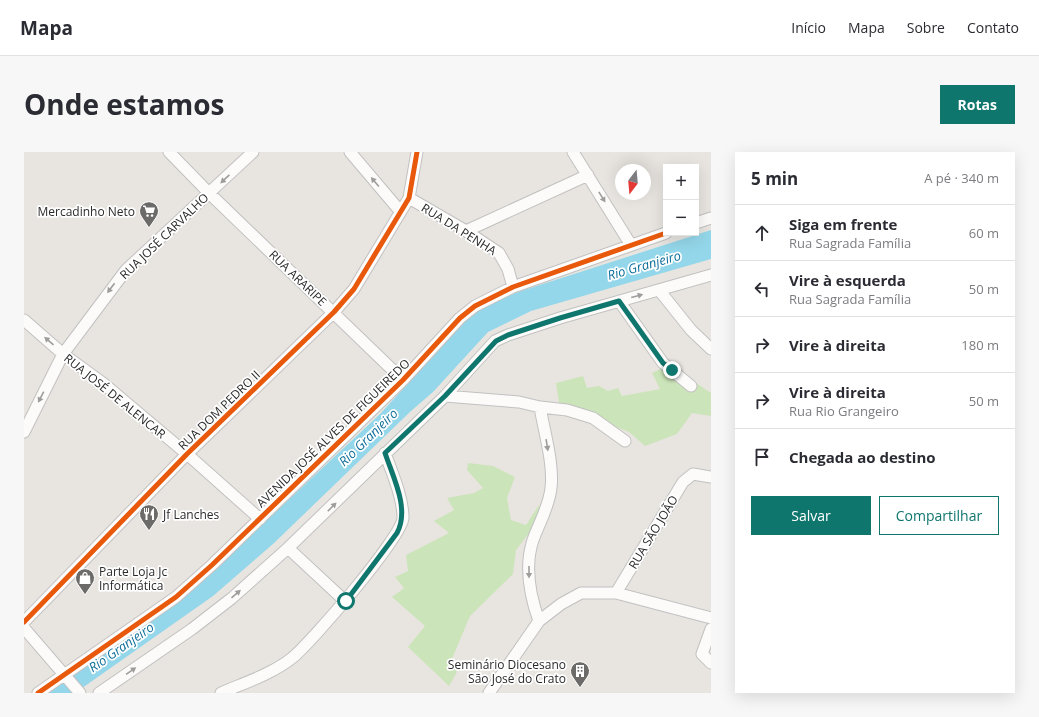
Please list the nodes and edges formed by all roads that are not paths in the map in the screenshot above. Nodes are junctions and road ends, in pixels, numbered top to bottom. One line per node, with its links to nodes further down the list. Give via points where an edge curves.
1 (169, 152): 7 (street, RUA ARARIPE)
2 (253, 152): 7 (street, RUA JOSÉ CARVALHO, one-way to 7)
3 (350, 152): 9 (street, one-way to 3)
4 (417, 152): 8 (street)
5 (573, 152): 6 (street)
6 (588, 175): 12 (street); 14 (street, one-way to 14)
7 (209, 193): 19 (street, RUA ARARIPE); 22 (street, RUA JOSÉ CARVALHO, one-way to 22, via 126,270)
8 (409, 198): 9 (street, RUA DOM PEDRO II); 12 (street, RUA DA PENHA)
9 (400, 211): 19 (street, RUA DOM PEDRO II, via 354,289)
10 (711, 218): 11 (street)
11 (699, 222)
12 (466, 231): 16 (street, RUA DA PENHA, via 499,253 508,269)
13 (663, 234): 14 (street, AVENIDA JOSÉ ALVES DE FIGUEIREDO)
14 (631, 245): 16 (street, AVENIDA JOSÉ ALVES DE FIGUEIREDO)
15 (711, 276): 17 (street)
16 (512, 287): 23 (street, AVENIDA JOSÉ ALVES DE FIGUEIREDO, via 475,306 460,318)
17 (658, 290): 18 (street, one-way to 17); 21 (street, via 691,330)
18 (619, 301): 24 (street, via 663,363); 25 (street, via 553,320 496,341)
19 (334, 312): 23 (street, RUA ARARIPE); 30 (street, RUA DOM PEDRO II)
20 (24, 320): 22 (street, RUA JOSÉ DE ALENCAR, one-way to 20)
21 (711, 349)
22 (63, 354): 27 (street, RUA JOSÉ CARVALHO, one-way to 27); 30 (street, RUA JOSÉ DE ALENCAR, via 104,384)
23 (403, 380): 32 (street, AVENIDA JOSÉ ALVES DE FIGUEIREDO)
24 (691, 386)
25 (445, 396): 26 (street, via 519,402); 29 (street)
26 (540, 407): 28 (street, via 567,410 593,418); 37 (street, one-way to 37, via 551,471 551,488 532,542 529,565 529,581)
27 (24, 432)
28 (625, 441)
29 (385, 453): 33 (street, one-way to 29); 35 (street, via 403,518 397,533)
30 (187, 454): 32 (street, RUA JOSÉ DE ALENCAR); 38 (street, RUA DOM PEDRO II)
31 (711, 477): 34 (street, RUA SÃO JOÃO, via 693,474 680,487)
32 (260, 519): 42 (street, AVENIDA JOSÉ ALVES DE FIGUEIREDO, via 176,597)
33 (288, 548): 35 (street); 45 (street, one-way to 33, via 192,629 232,598)
34 (616, 592): 36 (street); 37 (street, via 581,593)
35 (346, 601): 46 (street, via 316,635 280,667)
36 (711, 618)
37 (539, 621): 47 (street)
38 (24, 622)
39 (24, 628): 42 (street)
40 (711, 629): 41 (street, via 702,653)
41 (707, 660)
42 (63, 675): 43 (street, AVENIDA JOSÉ ALVES DE FIGUEIREDO); 44 (street)
43 (38, 693)
44 (80, 693)
45 (99, 693)
46 (221, 693)
47 (489, 693)

